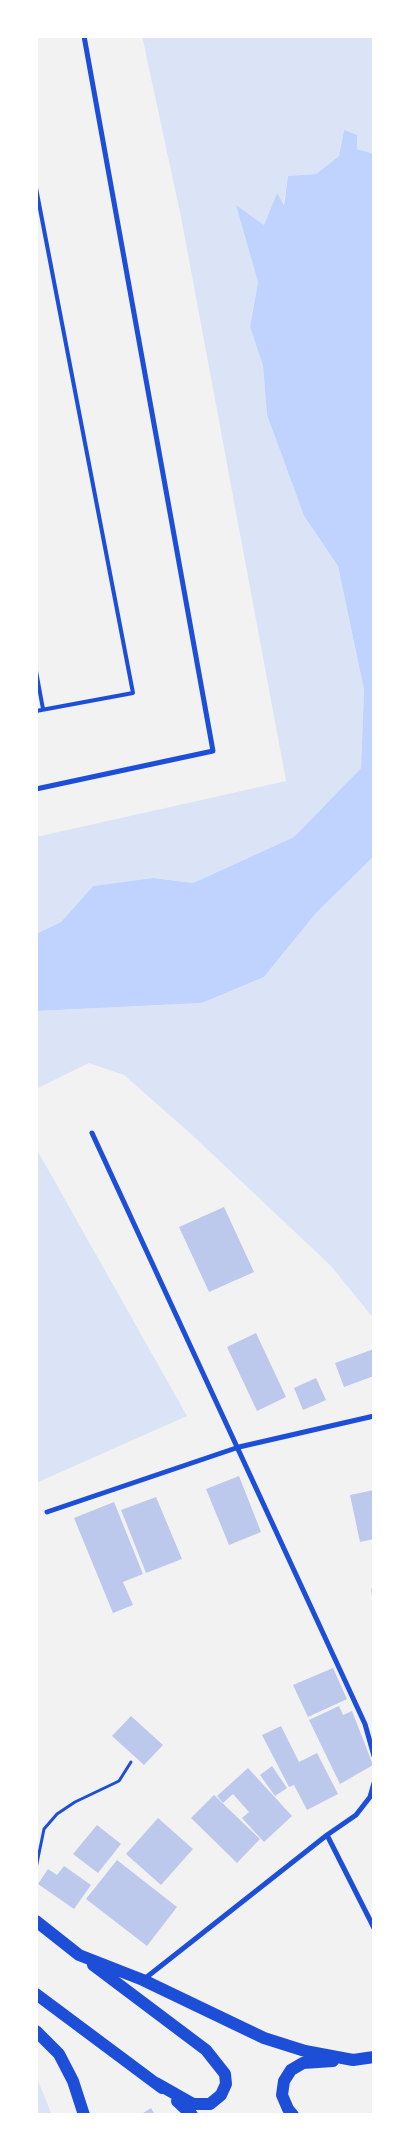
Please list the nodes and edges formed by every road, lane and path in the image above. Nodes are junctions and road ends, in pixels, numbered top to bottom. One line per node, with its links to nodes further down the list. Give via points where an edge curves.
1 (84, 36): 6 (street, via 213,751)
2 (36, 188): 4 (lane, via 133,693)
3 (36, 671): 4 (lane)
4 (43, 710): 5 (lane)
5 (36, 711)
6 (36, 789)
7 (92, 1133): 9 (street)
8 (374, 1416): 9 (street)
9 (239, 1447): 10 (street); 11 (street, via 366,1724)
10 (47, 1512)
11 (374, 1756)
12 (131, 1762): 15 (path, via 119,1781 75,1802 44,1828)
13 (374, 1783): 14 (street, via 370,1797 356,1815)
14 (327, 1835): 17 (street); 19 (street)
15 (36, 1868)
16 (36, 1921): 18 (main road)
17 (374, 1928)
18 (79, 1955): 19 (main road); 24 (main road, via 206,2050 225,2074 226,2084 221,2095 210,2104 193,2104)
19 (143, 1980): 23 (main road, via 264,2038 305,2052)
20 (36, 1994): 24 (main road)
21 (36, 2031): 25 (main road, via 58,2054 73,2081)
22 (374, 2058): 23 (main road)
23 (353, 2060): 27 (main road, via 303,2063 291,2070 284,2081 282,2095)
24 (156, 2083): 26 (main road)
25 (84, 2115)
26 (192, 2115)
27 (293, 2115)

